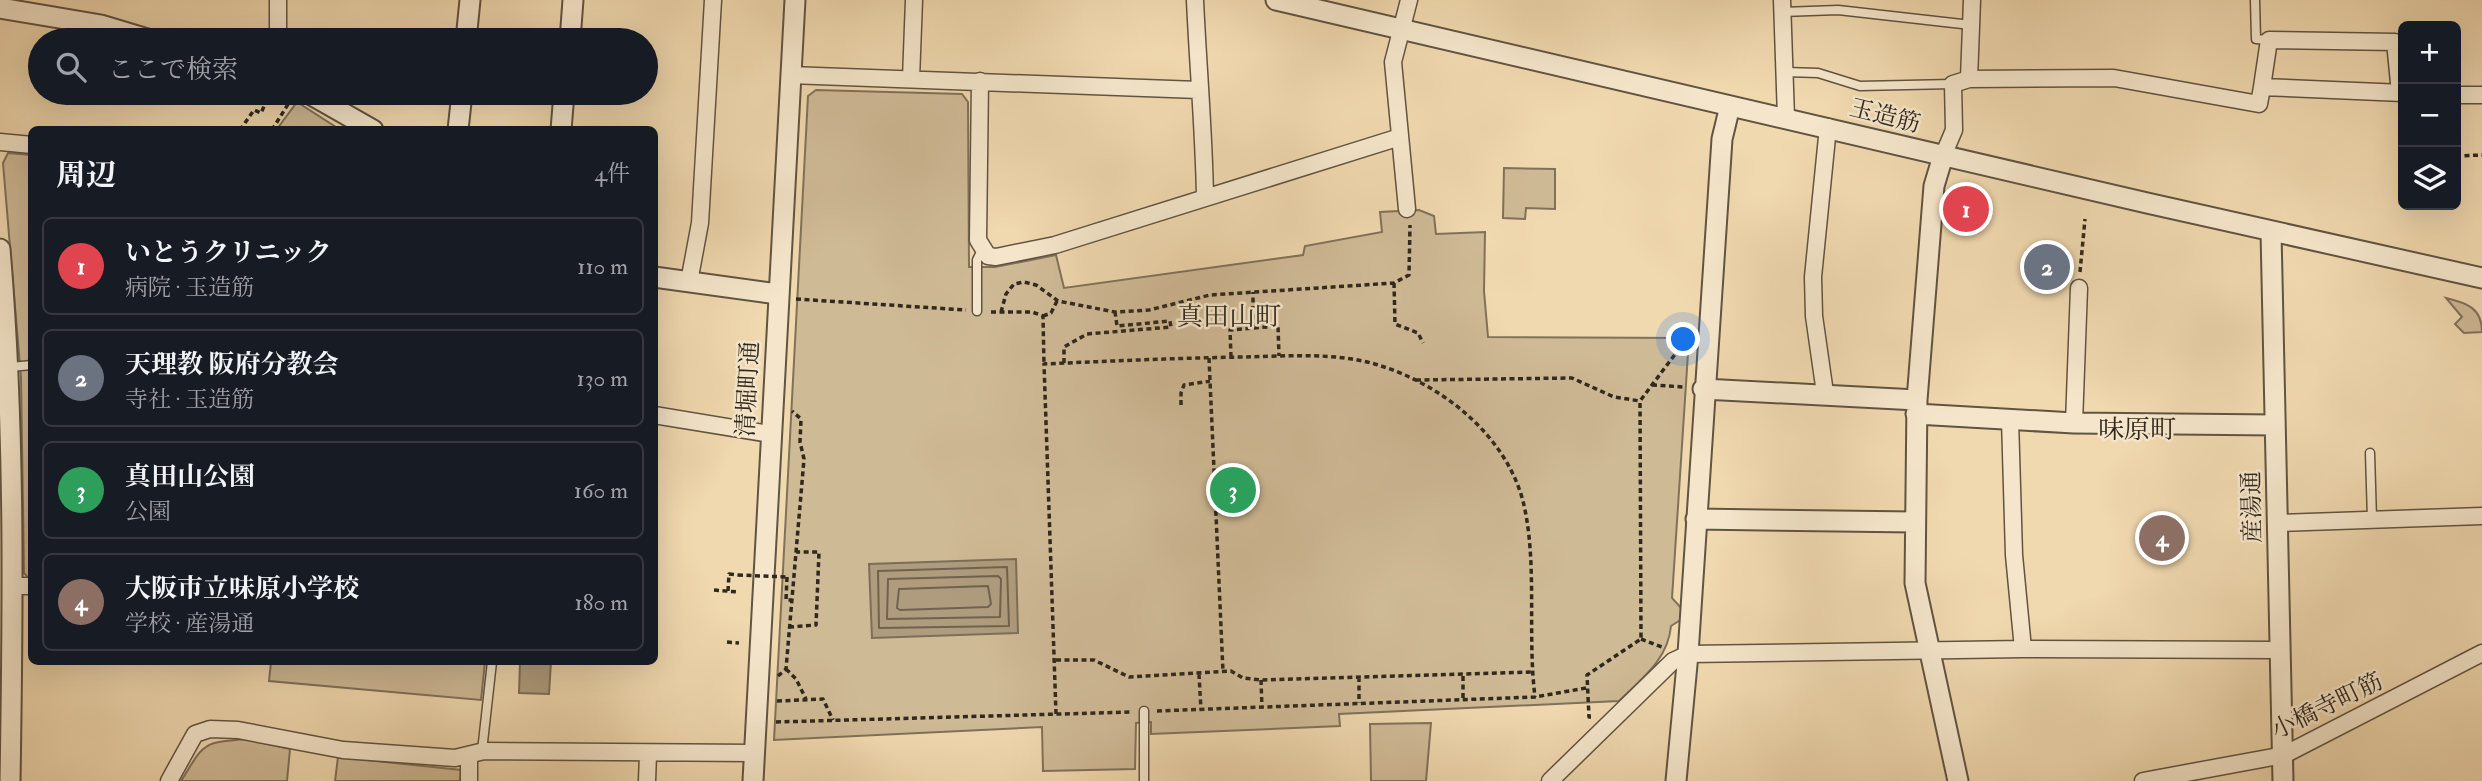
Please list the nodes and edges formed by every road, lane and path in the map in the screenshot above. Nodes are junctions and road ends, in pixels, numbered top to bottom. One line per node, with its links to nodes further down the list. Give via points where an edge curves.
1 (278, 0): 16 (street)
2 (470, 0): 17 (street)
3 (573, 0): 18 (street)
4 (713, 0): 60 (street, via 700,223)
5 (794, 0): 22 (street, 清堀町通)
6 (914, 0): 23 (street)
7 (1195, 0): 28 (street)
8 (1276, 0): 19 (street, 玉造筋)
9 (1409, 0): 19 (street)
10 (1972, 0): 14 (street)
11 (2255, 0): 20 (lane, via 2256,39)
12 (1782, 6): 14 (lane); 21 (street)
13 (0, 8): 15 (street)
14 (1971, 26): 25 (street)
15 (110, 28)
16 (278, 28)
17 (467, 28)
18 (571, 28)
19 (1400, 30): 37 (street, 玉造筋); 45 (street, via 1393,62)
20 (2269, 40): 26 (street, via 2395,41); 27 (street)
21 (1786, 72): 25 (lane, via 1818,73 1860,86); 38 (street)
22 (790, 75): 23 (street); 64 (street, 清堀町通)
23 (911, 79): 24 (street)
24 (980, 81): 28 (street); 57 (street, via 978,240)
25 (1961, 82): 27 (street, via 2114,78 2259,104); 49 (street, via 1954,130)
26 (2401, 84)
27 (2262, 87): 29 (street)
28 (1198, 90): 51 (street, via 1203,111)
29 (2398, 93)
30 (2482, 94): 31 (street)
31 (2461, 95)
32 (265, 105): 39 (path, via 261,113 254,110)
33 (293, 105): 40 (path)
34 (319, 105): 41 (street)
35 (461, 105): 42 (street)
36 (564, 105): 43 (street)
37 (1730, 106): 38 (street, 玉造筋); 84 (street, via 1722,139)
38 (1786, 118): 44 (street, 玉造筋)
39 (243, 126)
40 (275, 126)
41 (364, 126)
42 (458, 126)
43 (561, 126)
44 (1828, 127): 49 (street, 玉造筋); 85 (street, via 1812,277)
45 (1400, 137): 51 (street); 52 (street)
46 (0, 142): 47 (street)
47 (28, 145)
48 (2482, 155): 50 (path)
49 (1944, 156): 54 (street, 玉造筋); 89 (street, via 1934,186)
50 (2461, 156)
51 (1205, 198): 57 (street, via 1055,245 996,257)
52 (1407, 209)
53 (2085, 219): 62 (path)
54 (2271, 232): 59 (street, 玉造筋); 93 (street, 産湯通)
55 (1412, 239): 61 (path, via 1409,275)
56 (0, 249): 79 (street)
57 (982, 250): 66 (lane, via 977,261)
58 (658, 278): 60 (street)
59 (2482, 278)
60 (689, 282): 64 (street)
61 (1394, 283): 63 (path); 71 (path, via 1395,324 1418,333)
62 (2079, 288): 92 (street)
63 (1253, 292): 68 (path); 70 (path)
64 (786, 296): 66 (path); 94 (street, 清堀町通)
65 (1058, 301): 67 (path, via 1036,285 1013,284); 68 (path); 69 (path, via 1051,313)
66 (977, 311): 67 (path)
67 (1001, 312): 69 (path)
68 (1115, 312): 76 (path, via 1117,326 1170,321 1171,327 1087,334 1064,347)
69 (1043, 316): 77 (path)
70 (1253, 328): 73 (path, via 1278,326); 74 (path, via 1230,330)
71 (1423, 343)
72 (1692, 347): 82 (path, via 1679,349)
73 (1279, 356): 74 (path); 80 (path, via 1356,360)
74 (1231, 357): 75 (path)
75 (1209, 358): 76 (path); 81 (path)
76 (1063, 363): 77 (path)
77 (1044, 364): 118 (path)
78 (28, 365): 79 (lane)
79 (5, 367): 105 (street)
80 (1415, 380): 86 (path, via 1572,378 1614,397); 122 (path, via 1469,416 1495,446 1522,500 1528,536)
81 (1210, 381): 87 (path, via 1184,385); 121 (path)
82 (1652, 386): 83 (path); 86 (path)
83 (1677, 387)
84 (1703, 389): 85 (street); 97 (street)
85 (1825, 393): 89 (street)
86 (1640, 401): 110 (path)
87 (1181, 405)
88 (788, 407): 101 (path, via 801,419 804,459)
89 (1917, 407): 91 (street); 99 (street)
90 (658, 416): 94 (street)
91 (2010, 419): 92 (street); 113 (street, via 2014,555)
92 (2074, 423): 93 (street)
93 (2275, 425): 100 (street, 産湯通)
94 (770, 434): 143 (street, 清堀町通)
95 (2370, 453): 98 (lane)
96 (2482, 516): 98 (street)
97 (1696, 519): 99 (street); 116 (street)
98 (2372, 519): 100 (street)
99 (1914, 522): 114 (street, via 1915,583)
100 (2276, 523): 115 (street, 産湯通)
101 (796, 552): 106 (path); 109 (path, via 819,552 816,625)
102 (714, 590): 103 (path)
103 (728, 591): 104 (path); 106 (path, bridge, via 729,574 787,577 786,600)
104 (738, 592)
105 (15, 594): 145 (street)
106 (793, 600): 108 (path)
107 (781, 605): 108 (path)
108 (792, 606): 109 (path)
109 (789, 627): 120 (path)
110 (1642, 639): 116 (path); 128 (path, via 1587,675)
111 (727, 642): 112 (path)
112 (739, 643)
113 (2023, 649): 114 (street); 115 (street)
114 (1928, 650): 116 (street); 153 (street)
115 (2279, 650): 144 (street, 産湯通)
116 (1678, 652): 140 (street); 152 (street)
117 (2482, 653): 144 (street, 小橋寺町筋)
118 (1056, 660): 123 (path, via 1094,660 1129,677); 137 (path)
119 (491, 665): 141 (lane)
120 (786, 669): 126 (path); 131 (path)
121 (1223, 672): 123 (path); 127 (path)
122 (1532, 672): 124 (path); 129 (path)
123 (1199, 674): 135 (path)
124 (1463, 675): 125 (path); 130 (path)
125 (1359, 677): 127 (path); 133 (path)
126 (773, 679)
127 (1261, 680): 134 (path)
128 (1586, 688): 129 (path); 140 (path)
129 (1535, 697): 130 (path)
130 (1463, 698): 133 (path)
131 (806, 699): 132 (path); 138 (path, via 823,699)
132 (771, 701)
133 (1359, 703): 134 (path)
134 (1262, 708): 135 (path)
135 (1201, 710): 136 (path)
136 (1144, 711): 137 (path); 150 (lane)
137 (1056, 715): 138 (path)
138 (833, 721): 139 (path)
139 (770, 723)
140 (1596, 734): 151 (street)
141 (476, 753): 142 (street); 146 (street, via 454,758 343,750 210,729 195,734); 147 (street)
142 (648, 754): 143 (street); 148 (street)
143 (755, 754): 149 (street, 清堀町通)
144 (2284, 755): 154 (street, 小橋寺町筋); 155 (street, 産湯通)
145 (10, 781)
146 (169, 781)
147 (468, 781)
148 (647, 781)
149 (753, 781)
150 (1144, 781)
151 (1550, 781)
152 (1676, 781)
153 (1958, 781)
154 (2143, 781)
155 (2283, 781)

